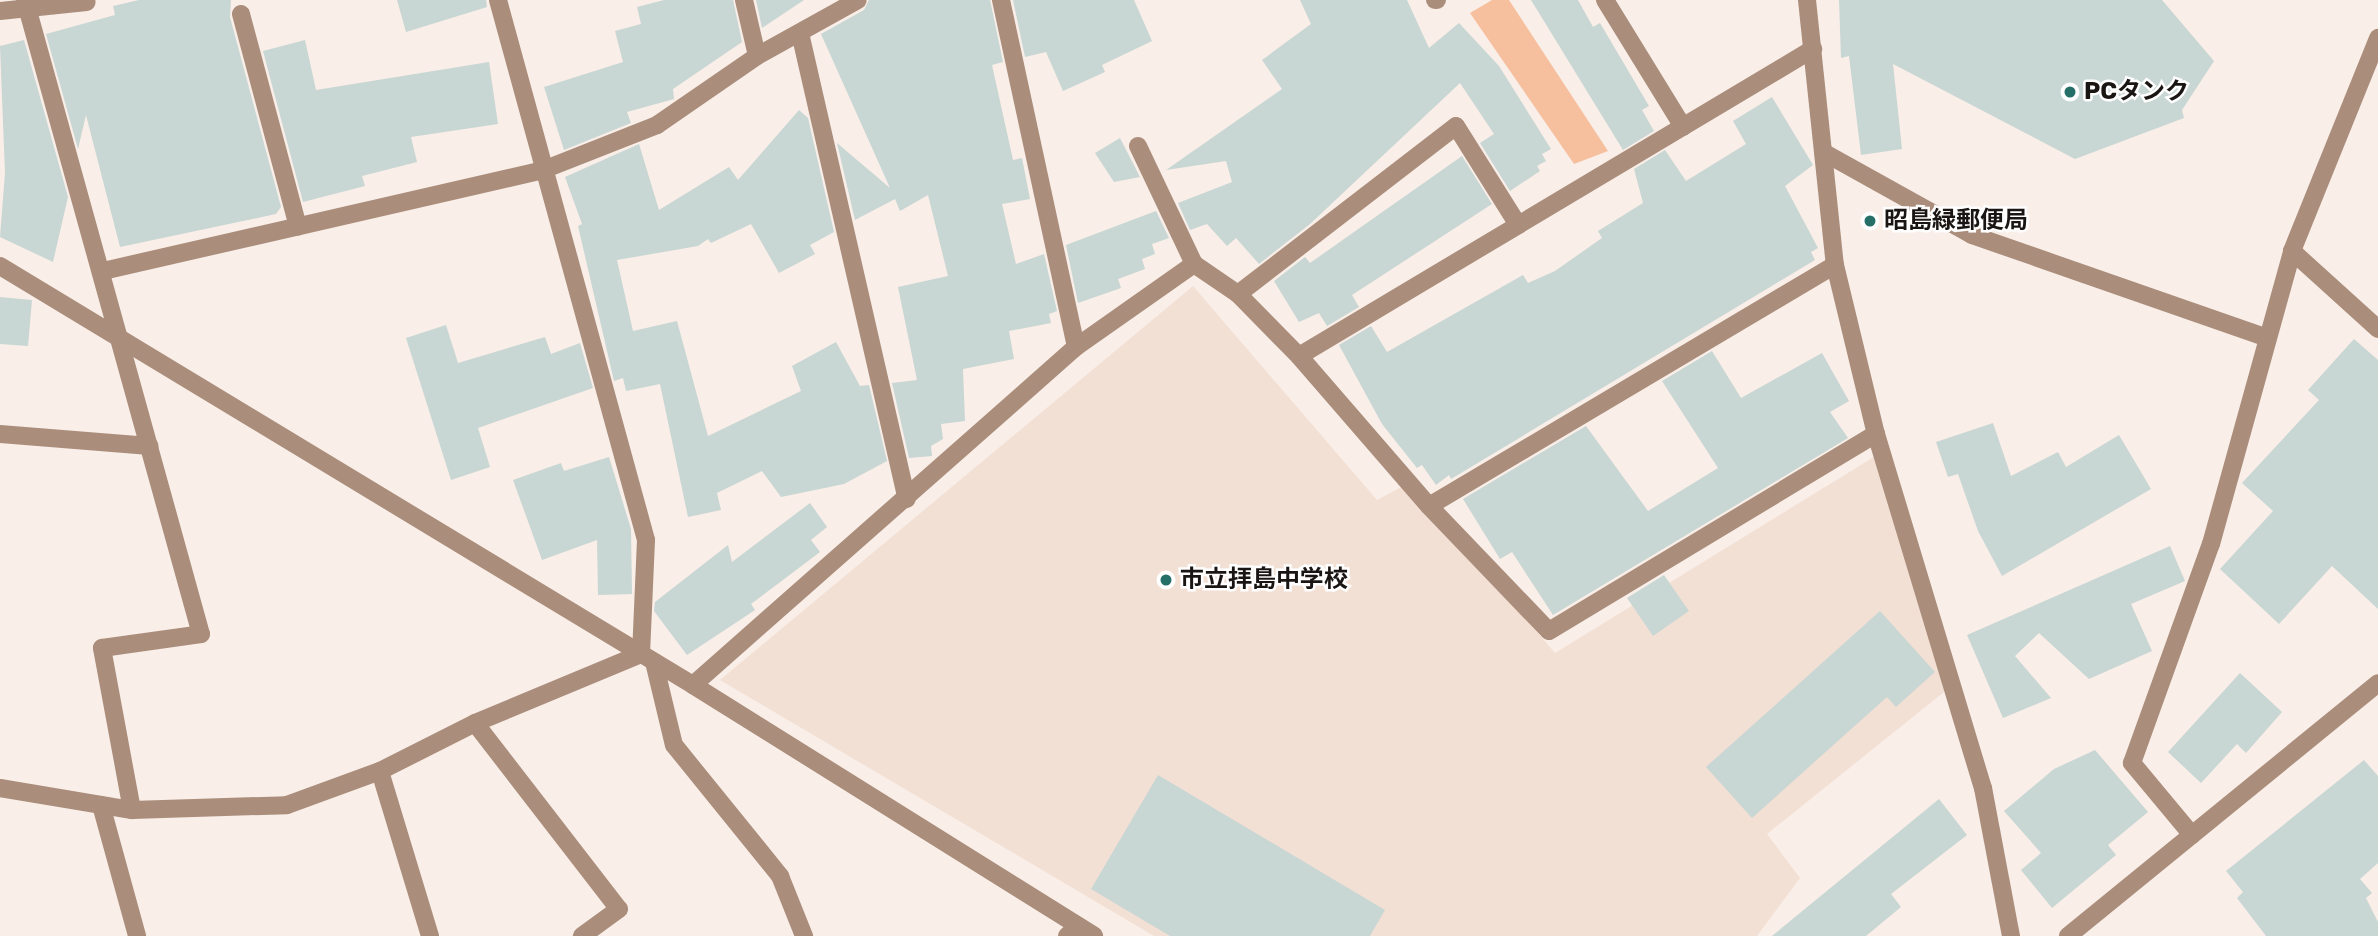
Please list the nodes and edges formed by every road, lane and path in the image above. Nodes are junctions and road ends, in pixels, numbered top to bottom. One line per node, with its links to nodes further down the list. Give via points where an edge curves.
1 (498, 0): 18 (street)
2 (744, 0): 14 (street)
3 (858, 0): 11 (street)
4 (1001, 0): 30 (street)
5 (1605, 0): 15 (street)
6 (1807, 0): 13 (street)
7 (87, 2): 8 (street)
8 (26, 4): 9 (street); 25 (street)
9 (0, 11)
10 (241, 14): 20 (street)
11 (800, 33): 14 (street); 35 (street)
12 (2378, 38): 21 (street)
13 (1813, 49): 15 (street); 17 (street)
14 (757, 56): 18 (street, via 657,125)
15 (1683, 127): 19 (street)
16 (1138, 146): 22 (street)
17 (1823, 152): 24 (street); 28 (street, via 1972,235)
18 (543, 170): 20 (street); 37 (street, via 646,540)
19 (1518, 225): 26 (street, via 1456,126); 31 (street)
20 (298, 227): 25 (street)
21 (2292, 251): 27 (street); 28 (street)
22 (1194, 264): 26 (street); 30 (street)
23 (0, 265): 29 (street)
24 (1835, 265): 33 (street); 36 (street)
25 (103, 271): 29 (street)
26 (1238, 294): 31 (street)
27 (2378, 329)
28 (2265, 337): 45 (street, via 2211,544 2132,763)
29 (121, 340): 34 (street); 37 (street)
30 (1076, 347): 35 (street)
31 (1299, 356): 36 (street)
32 (0, 434): 34 (street)
33 (1876, 434): 36 (street, via 1549,631); 52 (street, via 1983,788)
34 (150, 446): 44 (street, via 201,634 102,648)
35 (907, 499): 39 (street)
36 (1429, 506)
37 (648, 658): 39 (street); 40 (street); 50 (street, via 674,746 780,876)
38 (2378, 682): 45 (street)
39 (693, 685): 46 (street)
40 (475, 723): 41 (street); 49 (street, via 619,909)
41 (380, 772): 44 (street, via 287,805); 48 (street)
42 (0, 788): 43 (street)
43 (101, 805): 44 (street); 47 (street)
44 (132, 810)
45 (2192, 835): 53 (street)
46 (1073, 931): 51 (street)
47 (137, 936)
48 (430, 936)
49 (582, 936)
50 (804, 936)
51 (1094, 936)
52 (2011, 936)
53 (2068, 936)

